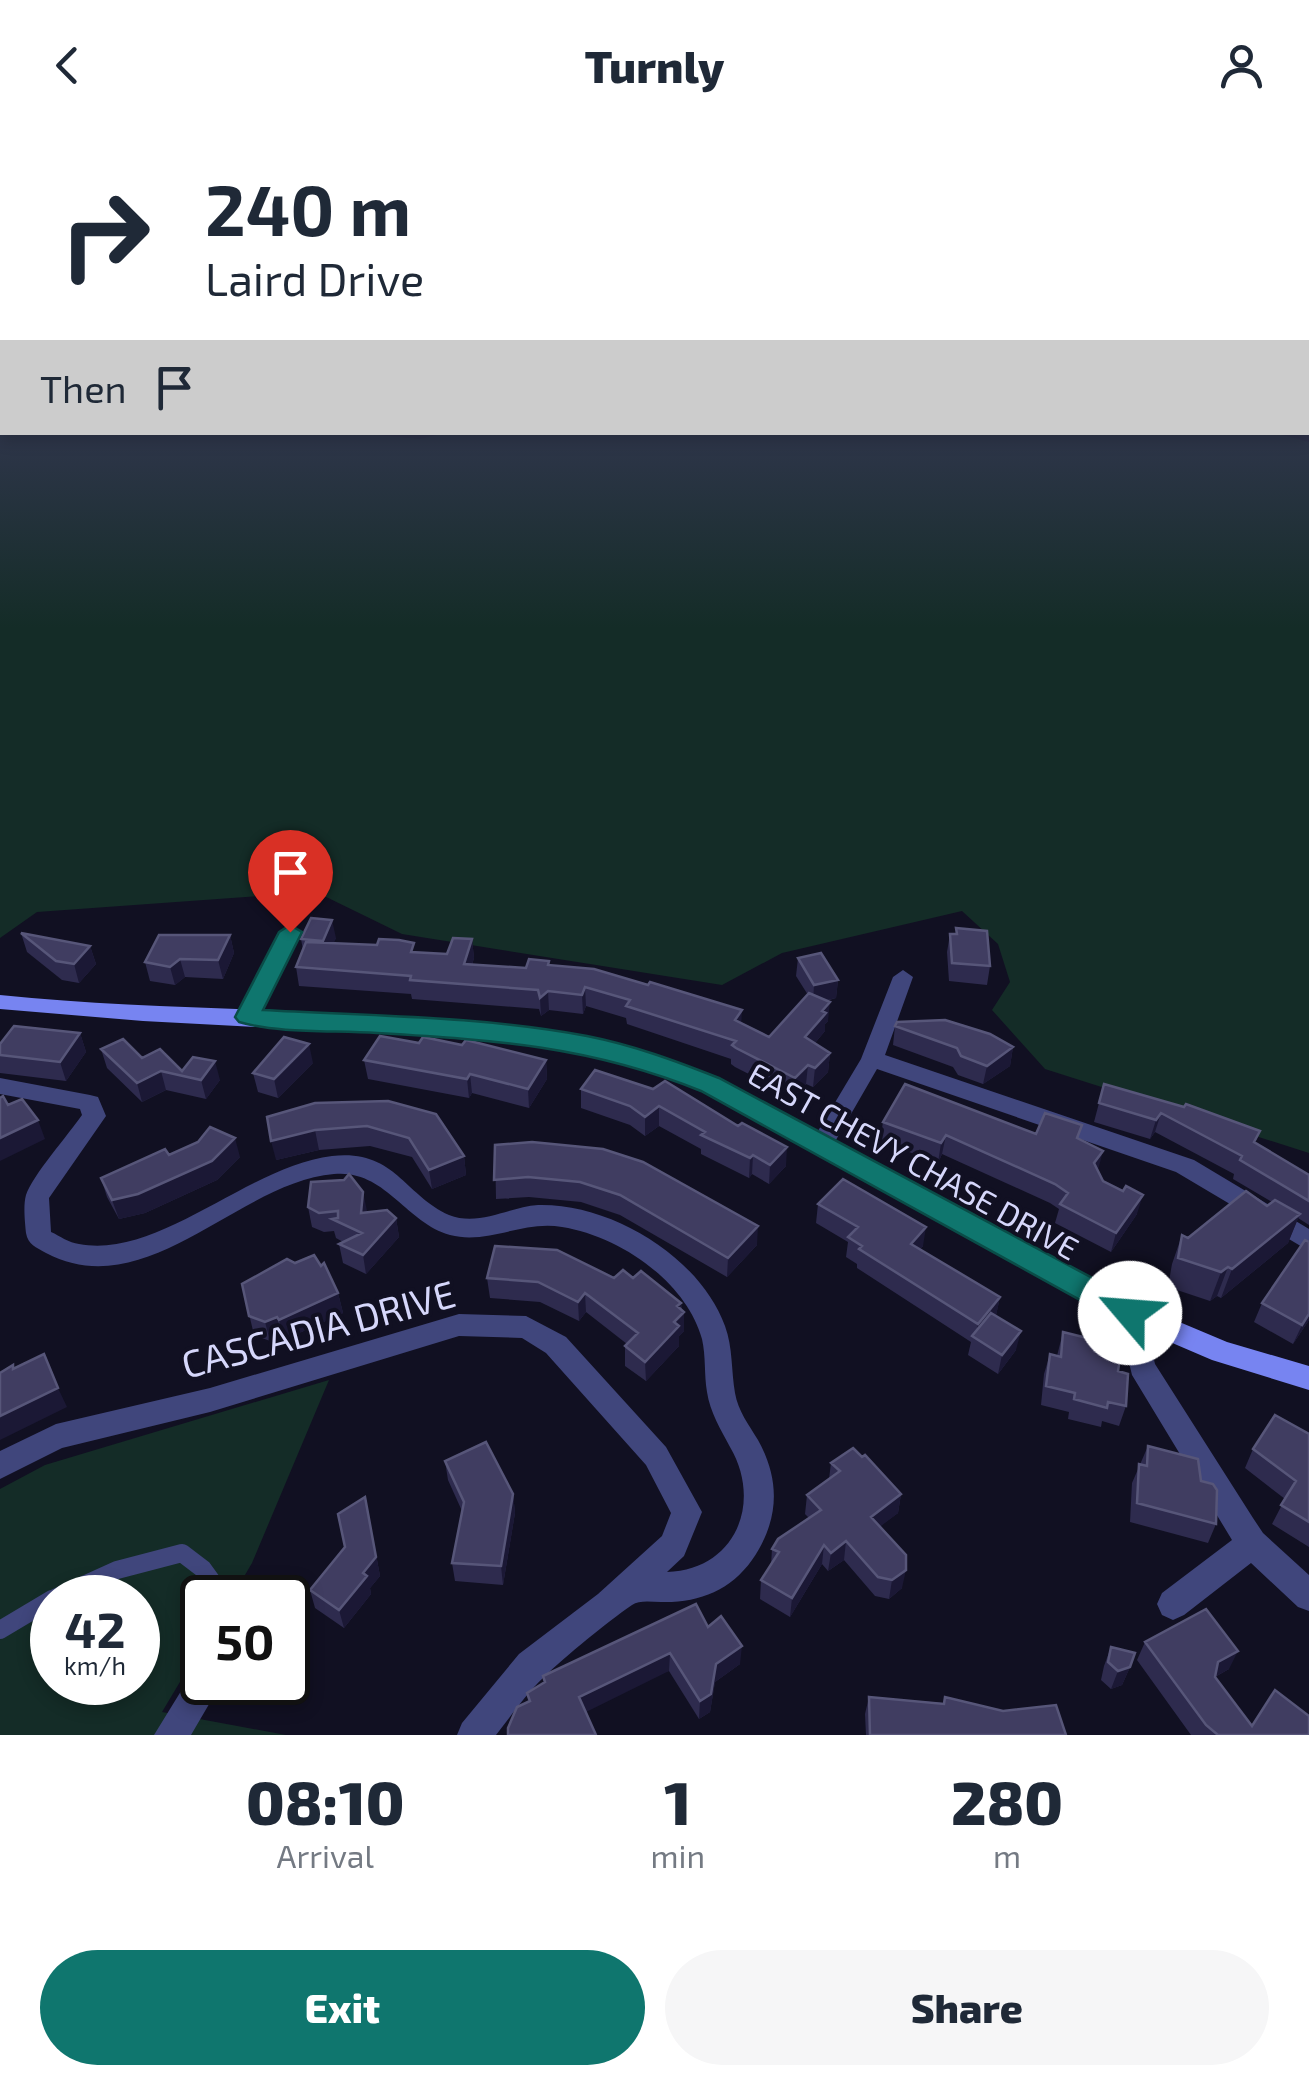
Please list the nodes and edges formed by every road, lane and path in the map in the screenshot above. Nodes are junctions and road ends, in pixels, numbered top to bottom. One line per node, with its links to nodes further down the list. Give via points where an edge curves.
1 (290, 932): 4 (street)
2 (903, 977): 5 (street)
3 (0, 1002): 4 (main road, EAST CHEVY CHASE DRIVE)
4 (247, 1017): 7 (main road, EAST CHEVY CHASE DRIVE, via 501,1032 588,1045 710,1085)
5 (872, 1059): 7 (street); 8 (street, via 1185,1166)
6 (0, 1086): 15 (street, via 90,1103 94,1116 37,1197 40,1237 56,1251 90,1258 139,1251 290,1174 333,1164 370,1166 435,1220 464,1229 540,1214 576,1222 608,1230 681,1276 705,1309 718,1344 724,1408 758,1472 760,1501 744,1550 702,1584)
7 (821, 1146): 9 (main road, EAST CHEVY CHASE DRIVE)
8 (1309, 1241)
9 (1130, 1313): 10 (main road, EAST CHEVY CHASE DRIVE, via 1222,1352); 12 (street, via 1142,1367)
10 (1309, 1378)
11 (0, 1466): 15 (street, CASCADIA DRIVE, via 56,1438 210,1400 459,1324 526,1327 556,1345 656,1456 686,1512 673,1546)
12 (1252, 1544): 16 (street); 17 (street)
13 (101, 1575): 14 (lane, via 182,1553)
14 (208, 1575)
15 (629, 1586): 22 (street, CASCADIA DRIVE, via 531,1666)
16 (1309, 1596)
17 (1173, 1604)
18 (30, 1612): 19 (lane)
19 (0, 1630)
20 (191, 1705): 21 (street)
21 (171, 1735)
22 (474, 1735)

